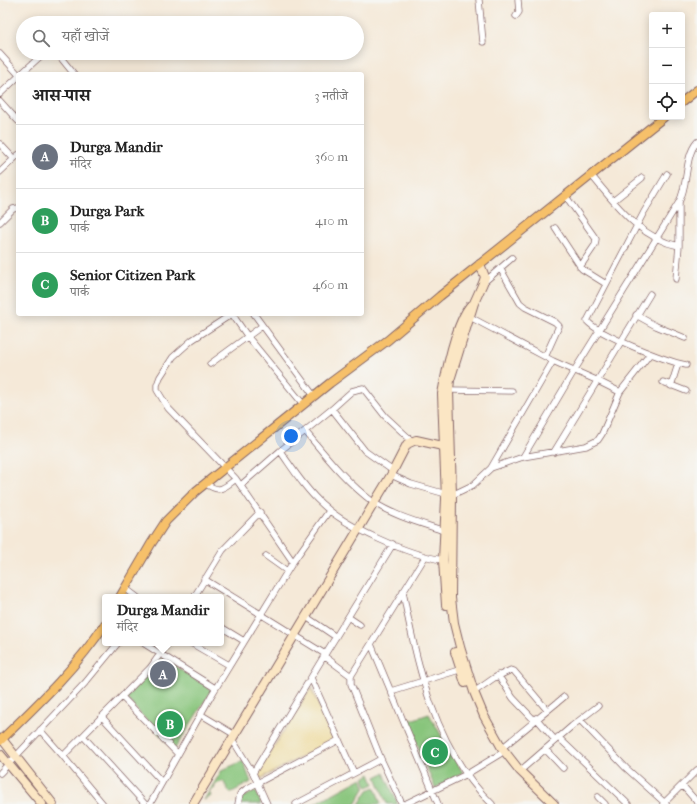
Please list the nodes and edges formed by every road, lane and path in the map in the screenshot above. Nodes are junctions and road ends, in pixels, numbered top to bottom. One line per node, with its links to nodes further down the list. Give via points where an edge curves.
1 (479, 0): 4 (street)
2 (518, 0): 3 (street, via 519,12)
3 (516, 16)
4 (483, 42)
5 (0, 54): 8 (street)
6 (37, 60): 9 (street)
7 (63, 60): 10 (street)
8 (16, 72)
9 (24, 72)
10 (72, 72)
11 (16, 79): 13 (street)
12 (697, 90): 14 (main road)
13 (0, 94)
14 (685, 100)
15 (0, 101): 16 (street)
16 (16, 118)
17 (660, 120): 23 (main road)
18 (697, 142): 27 (street, via 690,155 686,186)
19 (0, 144): 20 (street)
20 (16, 157): 21 (street)
21 (0, 172)
22 (667, 174): 30 (street)
23 (591, 175): 25 (main road); 26 (street)
24 (642, 178): 26 (street)
25 (565, 195): 35 (main road); 36 (street, via 596,239 595,246)
26 (613, 201): 30 (street)
27 (679, 202): 32 (street); 33 (street)
28 (16, 209): 29 (street)
29 (0, 222)
30 (637, 224): 32 (street); 40 (street)
31 (555, 228): 36 (street)
32 (657, 238): 33 (street); 49 (street)
33 (679, 246): 38 (street)
34 (512, 258): 37 (street)
35 (480, 264): 39 (street, via 485,277); 67 (main road, via 388,340)
36 (580, 267): 40 (street)
37 (500, 268): 39 (street); 54 (street, via 525,307 559,326)
38 (676, 278)
39 (483, 283): 42 (street)
40 (606, 284): 49 (street, via 587,319 588,323)
41 (650, 294): 46 (street)
42 (474, 303): 47 (street); 72 (street, via 463,321 445,377 442,394)
43 (229, 316): 76 (street, via 178,351 164,368 157,385 159,396 168,408)
44 (233, 316): 50 (street)
45 (255, 316): 48 (street)
46 (636, 316): 51 (street); 52 (street)
47 (470, 317): 54 (street); 63 (street)
48 (262, 326): 50 (street); 67 (street)
49 (600, 330): 52 (street); 59 (street)
50 (248, 337): 56 (street); 68 (street)
51 (685, 338)
52 (621, 340): 53 (street); 60 (street)
53 (650, 354): 57 (street); 66 (street)
54 (545, 357): 55 (street)
55 (553, 362): 59 (street); 77 (street)
56 (210, 364)
57 (678, 364): 58 (street); 62 (street)
58 (686, 365)
59 (574, 371): 60 (street); 75 (street)
60 (596, 380): 66 (street); 74 (street)
61 (663, 382): 62 (street)
62 (671, 386): 65 (street)
63 (449, 390): 64 (street); 72 (street)
64 (512, 391)
65 (686, 391)
66 (620, 392): 74 (street, via 598,440 586,446)
67 (314, 396): 68 (main road)
68 (303, 404): 76 (main road)
69 (332, 409): 70 (street); 71 (street, via 352,391 362,388 385,416); 78 (street, via 365,451)
70 (305, 431): 73 (street); 83 (street, via 339,471)
71 (412, 441): 72 (street, via 419,440); 78 (street, via 404,447)
72 (447, 447): 82 (street)
73 (280, 451): 81 (street); 84 (street, via 313,495)
74 (554, 452): 75 (street)
75 (523, 457): 77 (street)
76 (225, 467): 79 (street); 80 (main road)
77 (491, 468): 82 (street, via 473,485)
78 (392, 473): 82 (street, via 410,484); 83 (street)
79 (236, 479): 80 (street, via 220,490 214,490); 81 (street)
80 (205, 483): 95 (main road, via 166,521)
81 (241, 485): 85 (street)
82 (449, 495): 87 (street); 124 (street, via 454,624 465,669)
83 (374, 502): 86 (street); 87 (street, via 390,511)
84 (330, 511): 86 (street); 92 (street)
85 (260, 512): 92 (street); 94 (street, via 222,550)
86 (358, 529): 88 (street); 101 (street)
87 (444, 531): 91 (street)
88 (393, 544): 90 (street); 102 (street)
89 (266, 556): 93 (street)
90 (425, 557): 91 (street); 96 (street)
91 (443, 560): 117 (street, via 448,619)
92 (293, 562): 93 (street)
93 (287, 571): 100 (street)
94 (204, 578): 99 (street); 100 (street)
95 (125, 588): 97 (main road); 98 (street)
96 (403, 592): 109 (street); 121 (street)
97 (122, 594)
98 (132, 594)
99 (196, 594)
100 (260, 614): 106 (street); 108 (street)
101 (305, 616): 106 (street); 107 (street)
102 (348, 617): 103 (street); 107 (street)
103 (360, 625)
104 (102, 629): 137 (main road, via 68,671)
105 (224, 629): 108 (street)
106 (294, 634): 115 (street); 135 (street)
107 (336, 637): 115 (street)
108 (244, 641): 116 (street)
109 (371, 644): 119 (street); 123 (street)
110 (116, 646): 133 (street)
111 (148, 646): 114 (street)
112 (166, 646): 114 (street)
113 (196, 646): 116 (street)
114 (161, 653): 122 (street); 125 (street)
115 (325, 655): 119 (street); 120 (street)
116 (229, 665): 122 (street)
117 (460, 670): 121 (street); 140 (street, via 479,716)
118 (498, 675): 124 (street); 128 (street, via 508,670 514,671); 131 (street, via 513,698)
119 (351, 676): 145 (street, via 351,684)
120 (311, 678): 138 (street); 152 (street)
121 (422, 682): 123 (street); 153 (street, via 441,727)
122 (215, 688): 129 (street)
123 (391, 691): 157 (street)
124 (474, 692): 140 (street)
125 (122, 697): 130 (street); 142 (street)
126 (564, 697): 128 (street)
127 (598, 706): 132 (street)
128 (547, 710): 131 (street)
129 (200, 714): 135 (street); 142 (street)
130 (102, 717): 134 (street); 154 (street)
131 (535, 719): 136 (street); 140 (street)
132 (580, 720): 136 (street); 160 (street, via 626,768)
133 (40, 730): 143 (street); 144 (street)
134 (83, 736): 144 (street); 164 (street)
135 (234, 737): 152 (street); 166 (street)
136 (557, 739): 139 (street); 176 (street)
137 (1, 740): 143 (street)
138 (339, 740): 151 (street); 155 (street)
139 (545, 749): 147 (street); 149 (street)
140 (501, 751): 149 (street); 153 (street); 173 (street)
141 (0, 754): 146 (street)
142 (178, 754): 154 (street)
143 (15, 756): 146 (street); 162 (street)
144 (63, 756): 163 (street)
145 (381, 759): 151 (street); 170 (street)
146 (8, 764): 150 (street); 161 (street)
147 (563, 768)
148 (697, 770): 156 (street)
149 (520, 771): 174 (street)
150 (0, 773)
151 (354, 773): 169 (street)
152 (253, 774): 155 (street)
153 (467, 774): 157 (street); 172 (street)
154 (162, 782): 165 (street)
155 (258, 784): 167 (street, via 240,794); 168 (street)
156 (682, 785): 159 (street); 160 (street)
157 (433, 791): 170 (street); 171 (street)
158 (598, 797): 175 (street)
159 (697, 802)
160 (665, 803)
161 (42, 804)
162 (53, 804)
163 (103, 804)
164 (145, 804)
165 (150, 804)
166 (193, 804)
167 (238, 804)
168 (267, 804)
169 (296, 804)
170 (403, 804)
171 (438, 804)
172 (492, 804)
173 (547, 804)
174 (554, 804)
175 (605, 804)
176 (628, 804)

